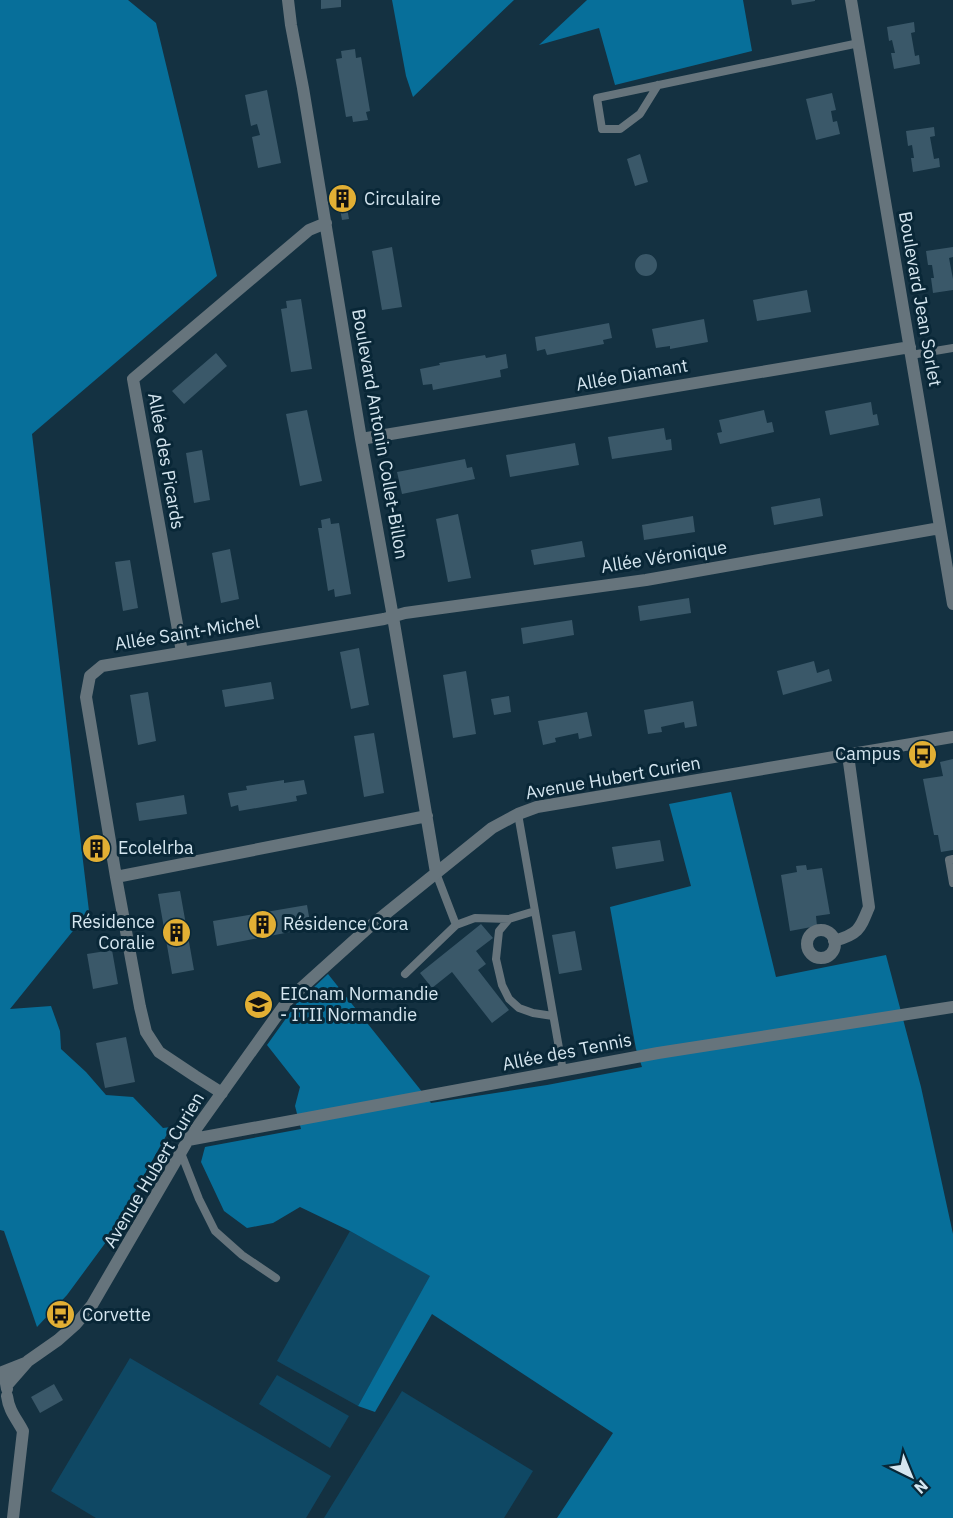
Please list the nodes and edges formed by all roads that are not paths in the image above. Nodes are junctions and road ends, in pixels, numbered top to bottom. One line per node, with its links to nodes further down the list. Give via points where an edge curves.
1 (288, 0): 5 (street, Boulevard Antonin Collet-Billon)
2 (851, 0): 3 (street, Boulevard Jean Sorlet)
3 (859, 43): 4 (lane); 7 (street, Boulevard Jean Sorlet)
4 (658, 85): 4 (lane, via 597,98 602,129 620,129 640,114)
5 (326, 224): 8 (street, Boulevard Antonin Collet-Billon); 12 (street, Allée des Picards, via 309,230 134,379)
6 (953, 348): 7 (lane)
7 (911, 351): 8 (street, Allée Diamant); 9 (street, Boulevard Jean Sorlet)
8 (361, 439): 11 (street, Boulevard Antonin Collet-Billon)
9 (940, 528): 10 (street, Boulevard Jean Sorlet); 11 (street, Allée Véronique, via 646,580)
10 (953, 603)
11 (393, 617): 12 (street, Allée Saint-Michel); 16 (street, Boulevard Antonin Collet-Billon)
12 (182, 652): 19 (street, Allée Saint-Michel, via 102,666 90,676 86,697)
13 (953, 737): 14 (street, Avenue Hubert Curien)
14 (848, 755): 15 (street, Avenue Hubert Curien, via 537,807); 24 (street, via 868,907 861,926 850,937)
15 (518, 814): 18 (street, Avenue Hubert Curien, via 492,828); 21 (lane)
16 (427, 816): 18 (street, Boulevard Antonin Collet-Billon); 19 (street)
17 (953, 859): 20 (lane, via 949,860)
18 (436, 873): 23 (lane); 29 (street, Avenue Hubert Curien, via 288,1000)
19 (116, 877): 29 (street, Allée Saint-Michel, via 146,1032 159,1052)
20 (953, 883)
21 (535, 910): 22 (lane); 27 (lane)
22 (509, 919): 23 (lane, via 475,918); 27 (lane, via 499,931 496,959 502,985 519,1008)
23 (456, 925): 25 (lane)
24 (834, 941)
25 (405, 975)
26 (953, 1007): 28 (street, Allée des Tennis)
27 (553, 1016): 28 (lane)
28 (563, 1071): 30 (street, Allée des Tennis)
29 (222, 1093): 30 (street, Avenue Hubert Curien)
30 (188, 1140): 31 (street, Avenue Hubert Curien)
31 (181, 1153): 32 (lane, via 215,1231); 33 (street, Avenue Hubert Curien, via 92,1305 58,1340)
32 (276, 1278)
33 (28, 1361): 34 (street, Avenue Hubert Curien); 35 (street, Avenue Hubert Curien)
34 (0, 1372): 35 (street)
35 (5, 1401): 36 (street, via 23,1431)
36 (13, 1518)

